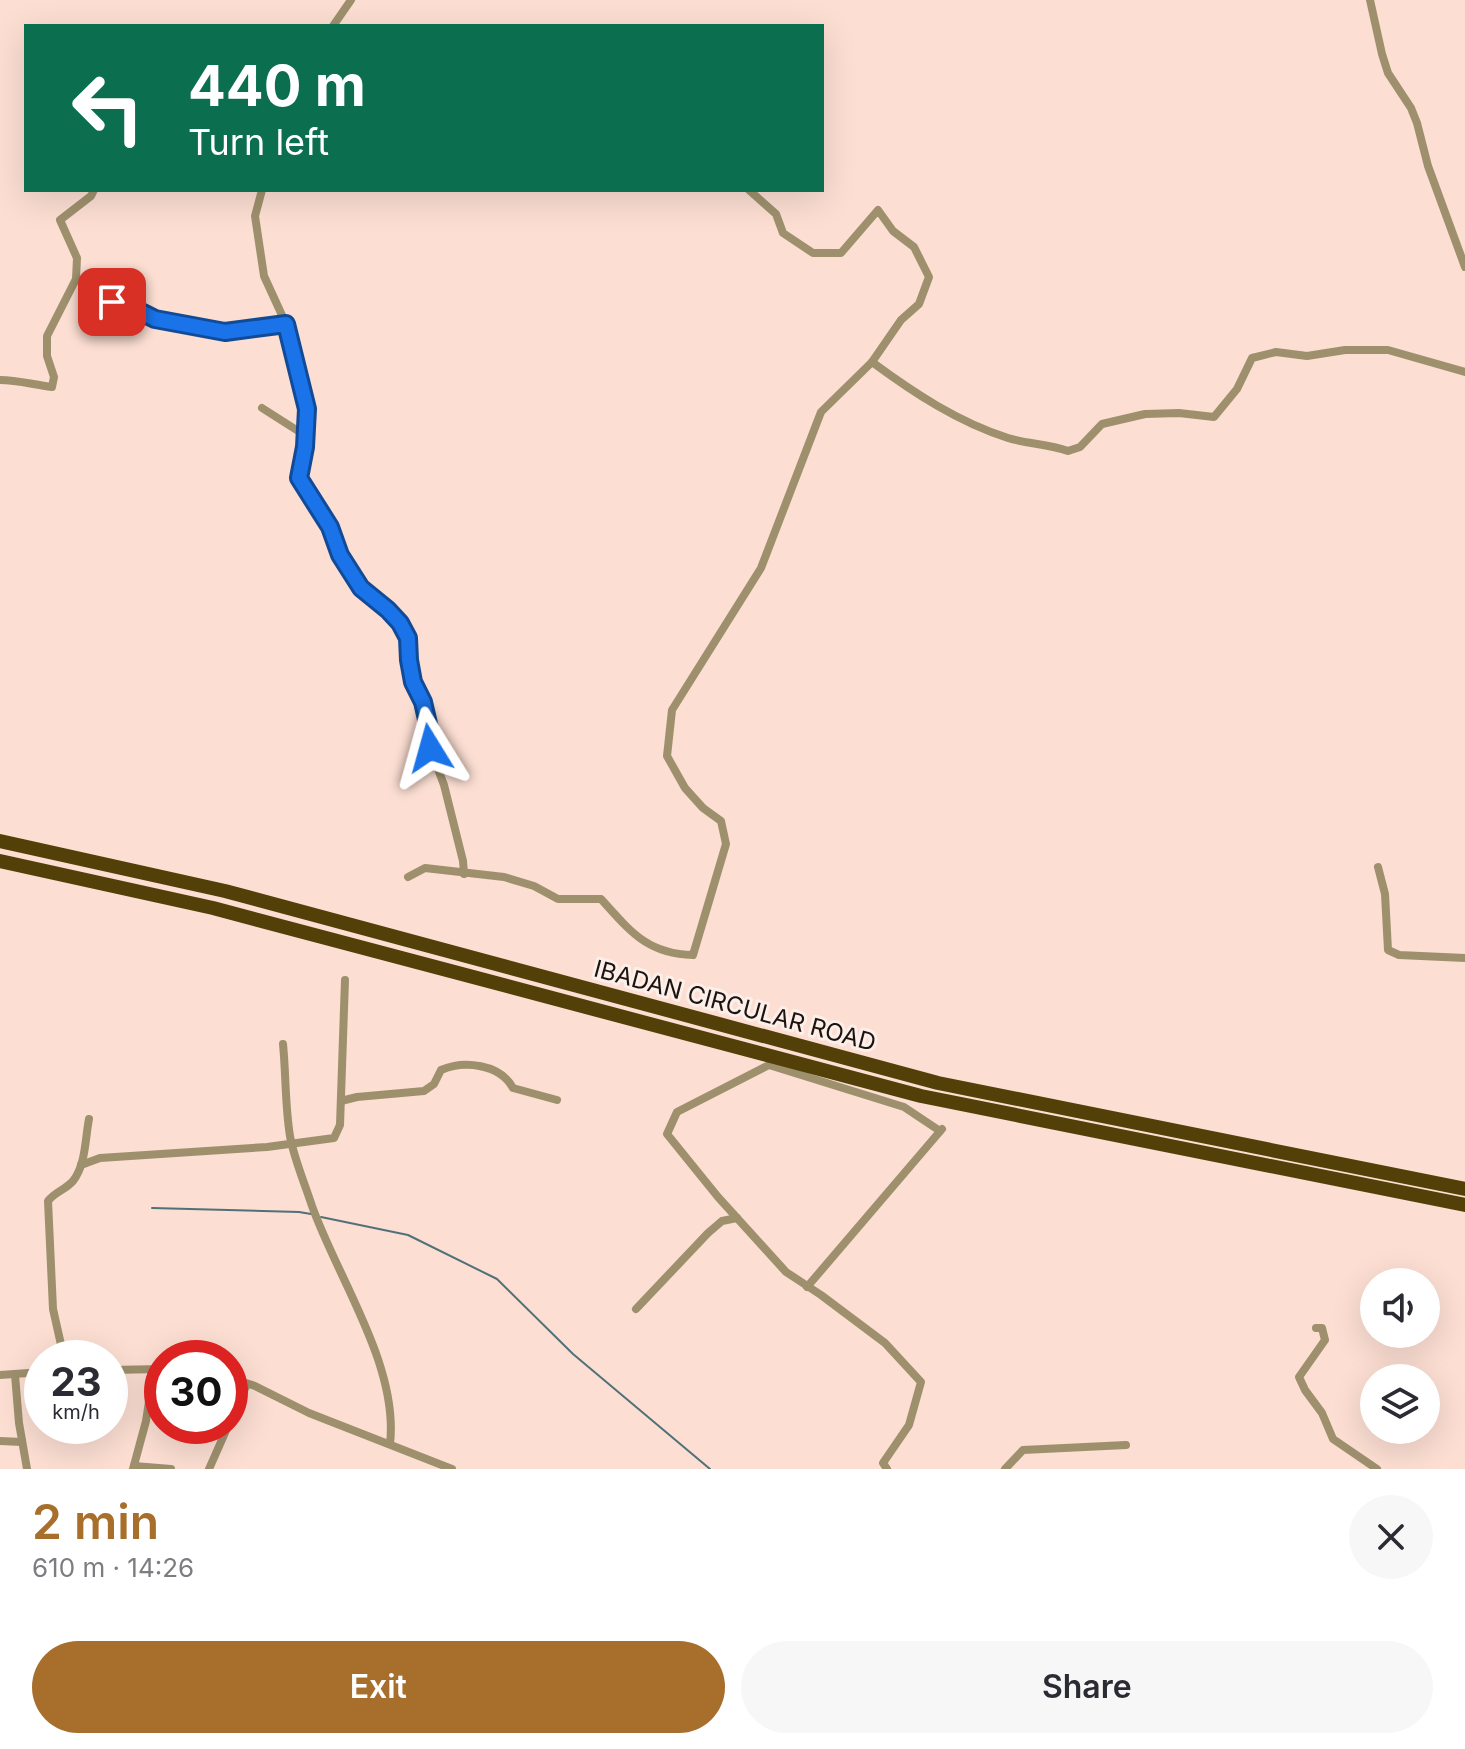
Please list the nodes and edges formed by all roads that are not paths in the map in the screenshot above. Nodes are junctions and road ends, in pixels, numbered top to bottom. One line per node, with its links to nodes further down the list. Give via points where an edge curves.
1 (351, 0): 3 (street)
2 (1370, 0): 7 (street, via 1385,64 1417,123)
3 (334, 24)
4 (93, 192): 12 (street, via 60,220 77,258 76,279 47,336 52,387)
5 (261, 192): 9 (street, via 255,216 264,276)
6 (751, 192): 10 (street, via 776,214 783,233 813,253 841,253 878,210 914,247 929,277 919,304)
7 (1465, 267)
8 (112, 302): 9 (street, via 155,319 225,332)
9 (286, 324): 14 (street, via 307,409)
10 (872, 362): 11 (street, via 956,417 1011,439 1068,451 1080,447 1102,424 1145,414 1214,417 1237,389 1252,358 1276,352 1307,356 1388,350); 18 (street, via 821,412 761,568 672,710 667,756 685,788 721,821 726,844 693,955 652,947 601,899 558,899 504,877)
11 (1465, 372)
12 (0, 380)
13 (262, 408): 14 (street)
14 (306, 436): 18 (street, via 299,478 361,588 388,610 408,638 413,682 423,702)
15 (0, 841): 28 (highway, IBADAN CIRCULAR ROAD, via 225,891 938,1083)
16 (0, 861): 29 (highway, IBADAN CIRCULAR ROAD, via 213,908 921,1096)
17 (1378, 867): 20 (street, via 1388,950)
18 (464, 874): 19 (street, via 425,868)
19 (408, 877)
20 (1465, 958)
21 (345, 980): 24 (street)
22 (283, 1044): 26 (street)
23 (557, 1100): 24 (street, via 513,1088 494,1070 454,1065 441,1070 424,1091)
24 (341, 1101): 26 (street, via 334,1138)
25 (89, 1119): 27 (street)
26 (292, 1143): 27 (street, via 100,1158); 43 (street, via 320,1226 388,1389)
27 (81, 1165): 34 (street, via 63,1191 48,1201 53,1309)
28 (1465, 1189)
29 (1465, 1205)
30 (737, 1218): 31 (street, via 786,1272); 31 (street, via 667,1134 677,1112 769,1065 904,1107 941,1130); 32 (street, via 715,1227)
31 (807, 1287): 46 (street, via 885,1343 921,1382 909,1425)
32 (636, 1309)
33 (1316, 1328): 52 (street, via 1322,1328 1325,1340 1299,1377 1333,1439)
34 (60, 1340)
35 (24, 1374): 37 (street)
36 (0, 1375): 37 (street)
37 (15, 1375): 41 (street)
38 (248, 1384): 43 (street)
39 (144, 1429): 45 (street)
40 (0, 1441): 41 (street)
41 (22, 1442): 47 (street)
42 (220, 1444): 49 (street)
43 (390, 1444): 50 (street)
44 (1126, 1445): 51 (street, via 1023,1450)
45 (134, 1467): 48 (street)
46 (882, 1467)
47 (27, 1469)
48 (171, 1469)
49 (209, 1469)
50 (450, 1469)
51 (1005, 1469)
52 (1377, 1469)

